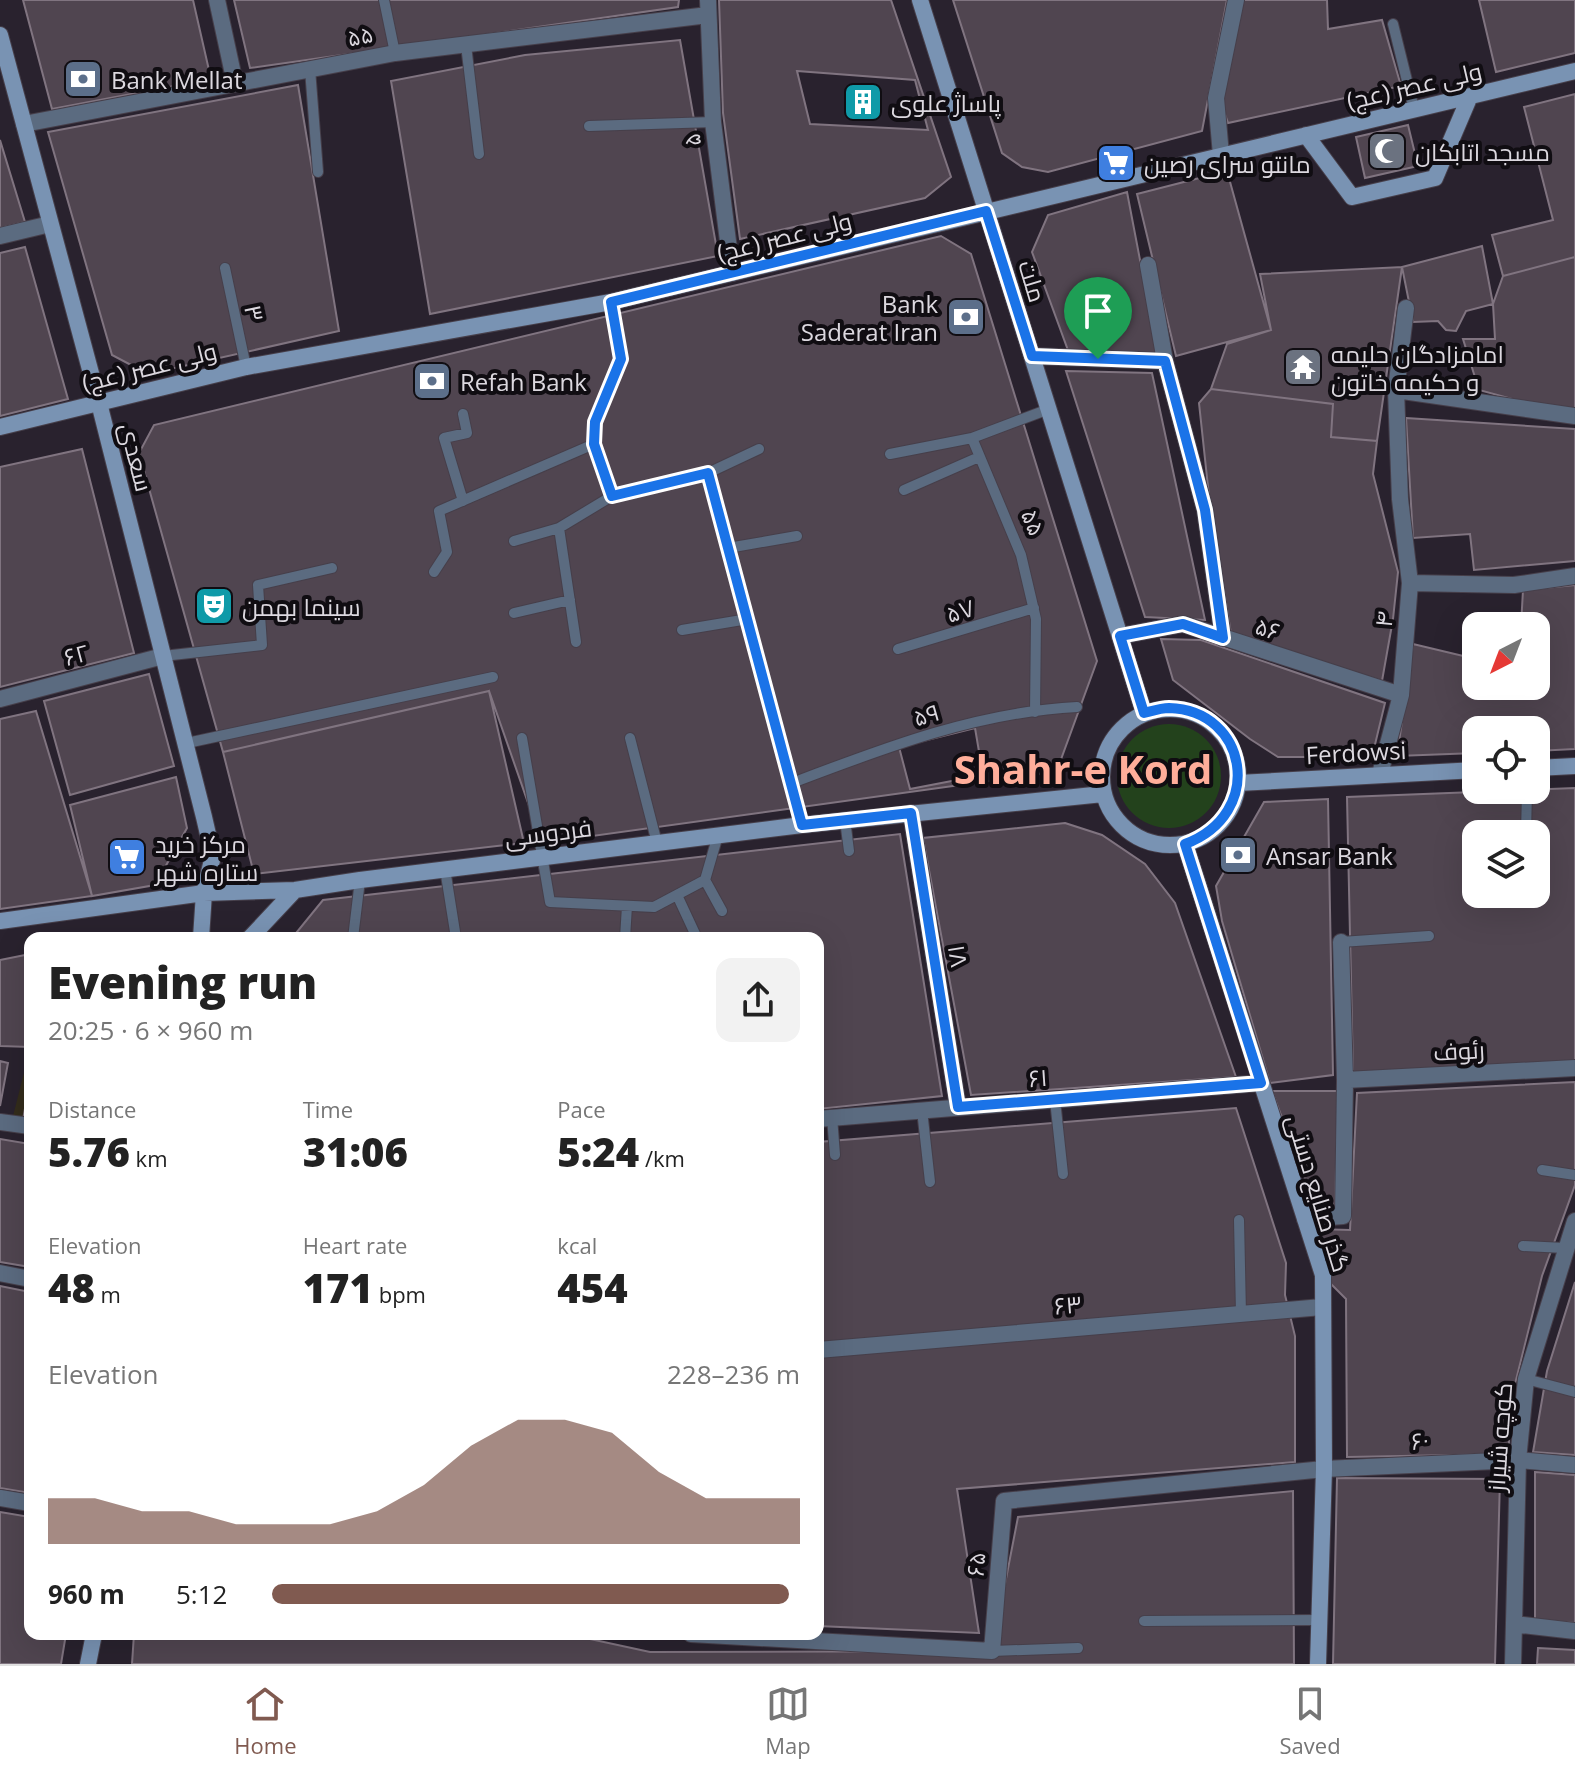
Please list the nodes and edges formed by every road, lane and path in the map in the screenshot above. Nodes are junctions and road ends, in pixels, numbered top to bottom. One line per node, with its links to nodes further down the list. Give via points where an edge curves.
1 (217, 0): 12 (street)
2 (384, 0): 9 (lane)
3 (920, 0): 22 (main road, ملت)
4 (1236, 0): 20 (street, via 1216,98)
5 (708, 8): 8 (street, ۵۵); 15 (street, ۵)
6 (1393, 24): 14 (lane)
7 (0, 37): 16 (main road, سعدی)
8 (466, 45): 9 (street, ۵۵); 19 (lane)
9 (395, 53): 10 (street, ۵۵)
10 (310, 69): 12 (street, ۵۵); 21 (lane)
11 (1575, 71): 13 (main road, ولی عصر (عج))
12 (235, 83): 16 (street, ۵۵)
13 (1470, 96): 14 (main road, ولی عصر (عج)); 18 (main road, via 1435,178 1352,197)
14 (1414, 109): 18 (main road, ولی عصر (عج))
15 (713, 122): 17 (lane); 27 (street, ۵)
16 (24, 124): 23 (main road, سعدی)
17 (589, 126)
18 (1306, 135): 20 (main road, ولی عصر (عج))
19 (479, 154)
20 (1221, 155): 22 (main road, ولی عصر (عج))
21 (318, 172)
22 (986, 211): 27 (main road, ولی عصر (عج)); 30 (main road, ملت)
23 (50, 224): 24 (street); 34 (main road, سعدی)
24 (0, 236)
25 (1148, 265): 31 (street)
26 (225, 268): 32 (lane, ۳)
27 (732, 273): 28 (main road, ولی عصر (عج))
28 (611, 302): 32 (main road, ولی عصر (عج)); 40 (lane, via 621,359 595,422)
29 (1406, 308): 33 (street)
30 (1032, 356): 31 (street); 35 (main road, ملت)
31 (1165, 361): 62 (street, via 1205,510)
32 (246, 367): 34 (main road, ولی عصر (عج))
33 (1396, 390): 37 (street); 55 (street)
34 (99, 403): 38 (main road, ولی عصر (عج)); 65 (main road, سعدی)
35 (1049, 409): 39 (lane); 61 (main road, ملت)
36 (463, 414): 47 (lane, via 467,433 444,438)
37 (1575, 416)
38 (0, 427)
39 (972, 438): 42 (lane); 43 (lane, ۵۵)
40 (594, 444): 46 (lane); 47 (lane)
41 (759, 449): 44 (lane)
42 (890, 454)
43 (979, 457): 45 (lane); 57 (lane, ۵۵, via 1021,555)
44 (708, 473): 46 (lane); 51 (lane)
45 (904, 490)
46 (612, 496): 48 (lane)
47 (463, 501): 53 (lane, via 439,511 447,552)
48 (559, 528): 50 (lane); 56 (lane)
49 (797, 536): 51 (lane)
50 (514, 541)
51 (728, 548): 59 (lane)
52 (332, 568): 65 (lane, via 258,585 262,645)
53 (434, 572)
54 (1575, 576): 55 (street, ۴, via 1514,585)
55 (1410, 583): 67 (street, ۴)
56 (570, 600): 58 (lane); 63 (lane)
57 (1034, 608): 64 (lane, ۵۷); 70 (lane, ۵۵)
58 (514, 613)
59 (748, 619): 60 (lane); 79 (lane)
60 (682, 630)
61 (1120, 636): 62 (street, ۵۶, via 1183,624); 71 (main road, ملت)
62 (1223, 638): 67 (street, ۵۶)
63 (576, 642)
64 (898, 649)
65 (163, 656): 68 (street, ۶۲); 74 (main road, سعدی)
66 (493, 677): 74 (lane)
67 (1401, 695): 78 (street, ۴)
68 (0, 699)
69 (1077, 707): 70 (lane, ۵۹)
70 (1035, 712): 79 (lane, ۵۹, via 901,742)
71 (1144, 713): 80 (main road, via 1190,711 1210,722 1227,739); 81 (main road, via 1113,737 1104,755)
72 (522, 738): 89 (lane)
73 (630, 738): 86 (lane)
74 (187, 743): 94 (main road, سعدی, via 213,856)
75 (1575, 766): 76 (main road)
76 (1550, 767)
77 (1462, 771): 78 (main road, Ferdowsi)
78 (1380, 774): 80 (main road, Ferdowsi)
79 (792, 783): 84 (lane)
80 (1238, 783): 87 (main road, via 1221,822)
81 (1103, 794): 82 (main road, فردوسی); 87 (main road, via 1111,813 1134,835 1164,845)
82 (911, 813): 83 (main road, فردوسی); 111 (street, ۱۸)
83 (845, 820): 84 (main road, فردوسی); 88 (lane)
84 (802, 825): 85 (main road, فردوسی)
85 (718, 835): 86 (main road, فردوسی); 92 (lane)
86 (657, 843): 89 (main road, فردوسی)
87 (1185, 844): 109 (main road, گذر صنایع دستی)
88 (849, 851)
89 (544, 857): 90 (main road, فردوسی); 96 (lane, via 550,902)
90 (445, 869): 91 (main road, فردوسی); 102 (lane)
91 (360, 880): 93 (main road, فردوسی); 101 (lane)
92 (705, 880): 95 (lane); 97 (lane)
93 (295, 890): 94 (main road, فردوسی); 100 (main road)
94 (204, 893): 98 (main road, فردوسی); 99 (main road, سعدی)
95 (677, 895): 96 (lane, via 654,907); 104 (lane)
96 (627, 906): 103 (lane)
97 (722, 911)
98 (0, 921)
99 (201, 932)
100 (256, 932)
101 (354, 932)
102 (455, 932)
103 (625, 932)
104 (694, 932)
105 (1429, 936): 106 (lane)
106 (1341, 942): 108 (street)
107 (1575, 1068): 108 (street, رئوف)
108 (1345, 1080): 121 (street, via 1343,1216)
109 (1261, 1083): 110 (street, ۶۱); 121 (main road, گذر صنایع دستی)
110 (1055, 1100): 111 (street, ۶۱); 118 (lane)
111 (958, 1107): 112 (street, ۶۱)
112 (922, 1110): 113 (street, ۶۱); 120 (lane)
113 (825, 1118): 116 (lane)
114 (0, 1122): 115 (street)
115 (24, 1125)
116 (835, 1155)
117 (1542, 1170): 119 (lane)
118 (1063, 1174)
119 (1575, 1175)
120 (930, 1182)
121 (1305, 1219): 128 (main road, گذر صنایع دستی, via 1323,1275)
122 (1239, 1220): 129 (lane)
123 (1575, 1221): 125 (street, کوچه شیراز)
124 (1523, 1246): 125 (lane)
125 (1565, 1248): 131 (street, کوچه شیراز)
126 (0, 1273): 127 (street)
127 (24, 1278)
128 (1322, 1307): 129 (street, ۶۳); 135 (main road, گذر صنایع دستی)
129 (1241, 1314): 130 (street, ۶۳)
130 (824, 1349)
131 (1526, 1379): 132 (lane); 133 (street, کوچه شیراز)
132 (1575, 1392)
133 (1518, 1460): 134 (street, ۶۰); 135 (street, ۶۰); 140 (street, کوچه شیراز)
134 (1575, 1465)
135 (1324, 1469): 138 (main road, گذر صنایع دستی); 145 (street, ۶۵, via 1004,1501)
136 (0, 1498): 137 (street)
137 (24, 1502)
138 (1319, 1620): 139 (lane); 147 (main road, گذر صنایع دستی)
139 (1144, 1621)
140 (1514, 1624): 141 (street); 148 (street, کوچه شیراز)
141 (1575, 1631)
142 (93, 1640): 146 (main road)
143 (789, 1640): 145 (street)
144 (1078, 1648): 145 (lane)
145 (992, 1651)
146 (88, 1664)
147 (1318, 1664)
148 (1513, 1664)

